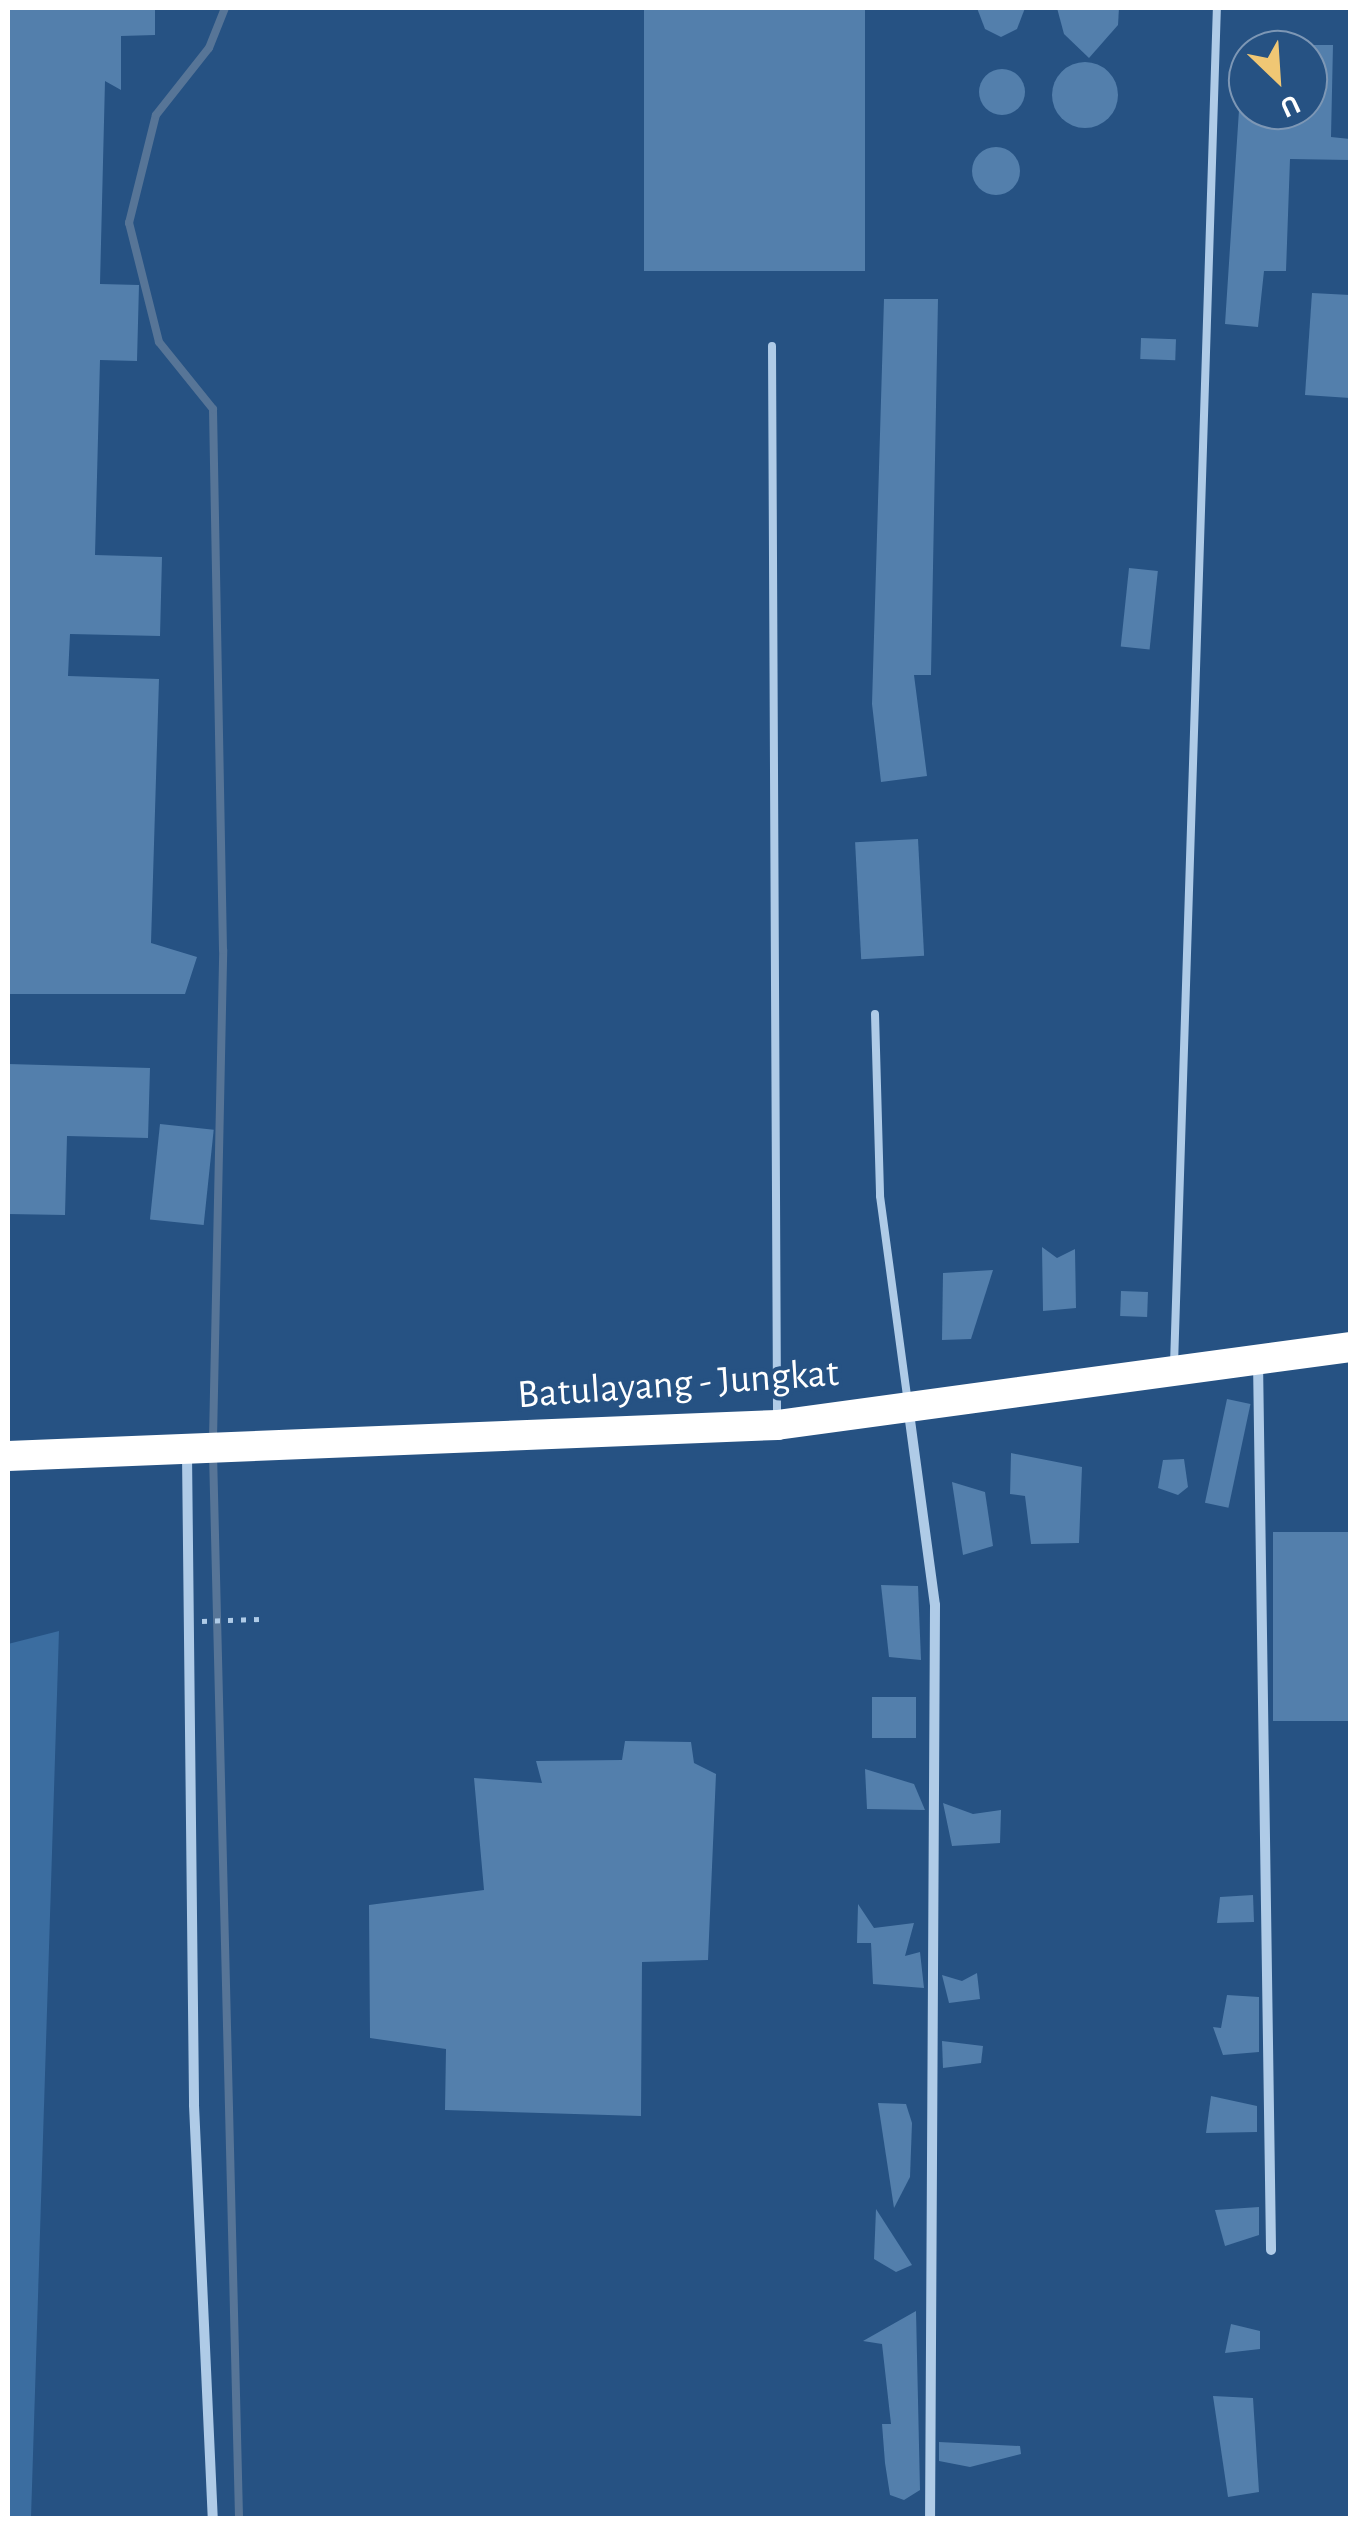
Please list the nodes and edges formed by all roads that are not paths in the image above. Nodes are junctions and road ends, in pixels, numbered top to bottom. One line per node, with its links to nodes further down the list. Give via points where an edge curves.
1 (1217, 8): 6 (lane)
2 (772, 346): 8 (lane)
3 (875, 1014): 7 (lane, via 880,1196)
4 (1350, 1347): 5 (highway, Batulayang - Jungkat)
5 (1258, 1358): 6 (highway, Batulayang - Jungkat); 11 (street)
6 (1174, 1370): 7 (highway, Batulayang - Jungkat)
7 (908, 1406): 8 (highway, Batulayang - Jungkat); 13 (street, via 935,1605)
8 (776, 1425): 9 (highway, Batulayang - Jungkat)
9 (193, 1447): 10 (highway, Batulayang - Jungkat); 12 (street, via 194,2105)
10 (8, 1456)
11 (1271, 2250)
12 (213, 2518)
13 (930, 2518)

